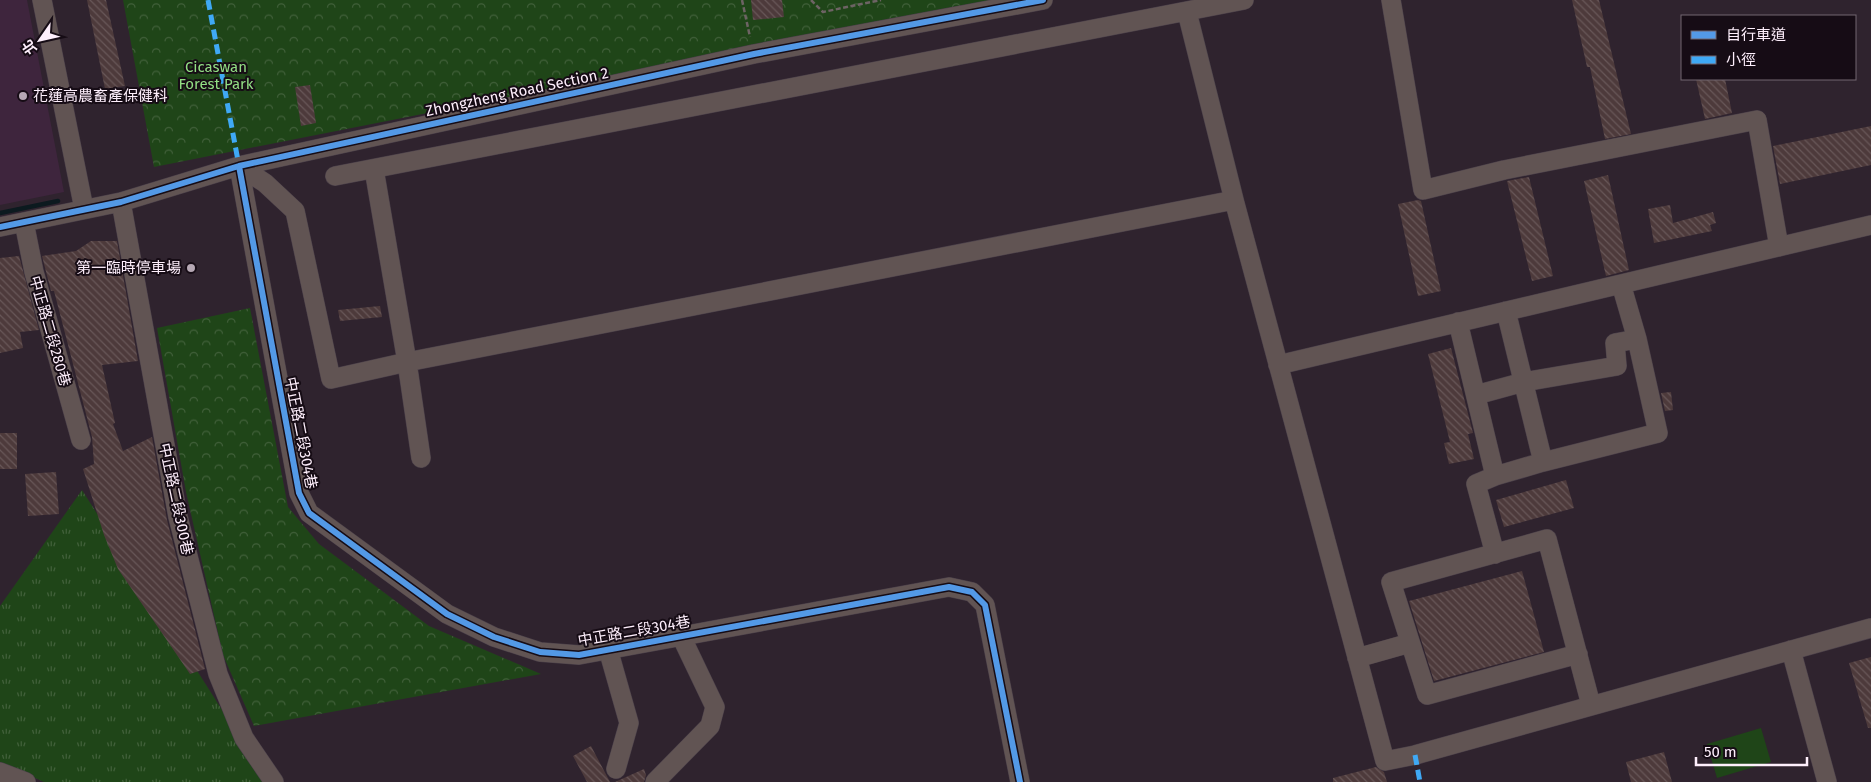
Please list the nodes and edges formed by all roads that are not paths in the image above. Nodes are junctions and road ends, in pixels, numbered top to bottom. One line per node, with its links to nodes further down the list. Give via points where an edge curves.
1 (42, 0): 11 (street)
2 (1043, 0): 6 (street, Zhongzheng Road Section 2, via 754,54)
3 (1244, 0): 5 (street)
4 (1391, 0): 15 (street, via 1423,190 1523,166 1756,120)
5 (1187, 12): 7 (street); 9 (street)
6 (239, 166): 10 (street, Zhongzheng Road Section 2); 20 (street, via 265,183 295,211 331,379); 32 (street, 中正路二段304巷, via 299,493 309,513 447,614 494,637 540,652 579,655)
7 (374, 169): 8 (street); 20 (street)
8 (335, 176)
9 (1234, 200): 20 (street); 21 (street)
10 (121, 202): 11 (street, Zhongzheng Road Section 2); 40 (street, 中正路二段300巷, via 178,517 218,674 244,738)
11 (84, 209): 12 (street, Zhongzheng Road Section 2)
12 (24, 222): 14 (street, Zhongzheng Road Section 2); 24 (street, 中正路二段280巷, via 34,272)
13 (1871, 225): 15 (street)
14 (0, 227)
15 (1780, 247): 16 (street)
16 (1621, 284): 17 (street); 19 (street)
17 (1506, 311): 18 (street); 22 (street)
18 (1458, 322): 21 (street); 23 (street)
19 (1637, 339): 22 (street, via 1615,343 1617,366); 26 (street, via 1658,433)
20 (407, 362): 25 (street)
21 (1278, 364): 35 (street)
22 (1524, 382): 23 (street); 26 (street)
23 (1476, 395): 27 (street)
24 (81, 440)
25 (421, 458)
26 (1544, 462): 27 (street)
27 (1495, 476): 28 (street, via 1476,484)
28 (1495, 554): 31 (street, via 1391,582); 34 (street, via 1547,539)
29 (1871, 628): 33 (street)
30 (681, 636): 32 (street, 中正路二段304巷); 41 (street, via 715,707 710,726); 42 (street, 中正路二段304巷, via 949,587 972,592 985,605)
31 (1410, 643): 34 (street, via 1426,694); 35 (street)
32 (608, 650): 37 (street, via 630,723)
33 (1792, 650): 36 (street); 43 (street)
34 (1578, 654): 36 (street)
35 (1357, 658): 36 (street, via 1385,761)
36 (1591, 705)
37 (616, 769)
38 (0, 772): 39 (street)
39 (26, 782)
40 (274, 782)
41 (655, 782)
42 (1020, 782)
43 (1827, 782)

